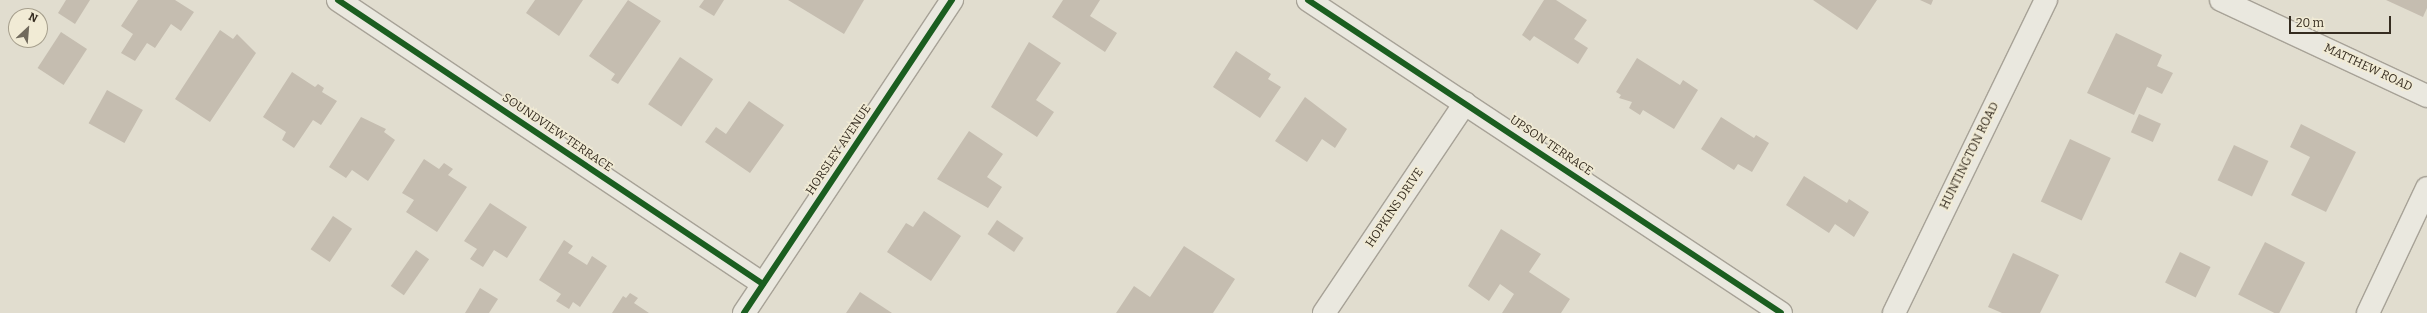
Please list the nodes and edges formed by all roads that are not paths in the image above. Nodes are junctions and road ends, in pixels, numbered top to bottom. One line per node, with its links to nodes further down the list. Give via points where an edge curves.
1 (338, 0): 9 (street, SOUNDVIEW TERRACE)
2 (952, 0): 9 (street, HORSLEY AVENUE)
3 (1308, 0): 7 (street, UPSON TERRACE)
4 (2046, 0): 13 (street, HUNTINGTON ROAD)
5 (2221, 0): 6 (street, MATTHEW ROAD)
6 (2427, 96)
7 (1465, 103): 11 (street, HOPKINS DRIVE); 12 (street, UPSON TERRACE)
8 (2427, 188): 14 (street)
9 (764, 284): 10 (street, HORSLEY AVENUE)
10 (744, 313)
11 (1324, 313)
12 (1781, 313)
13 (1894, 313)
14 (2368, 313)

